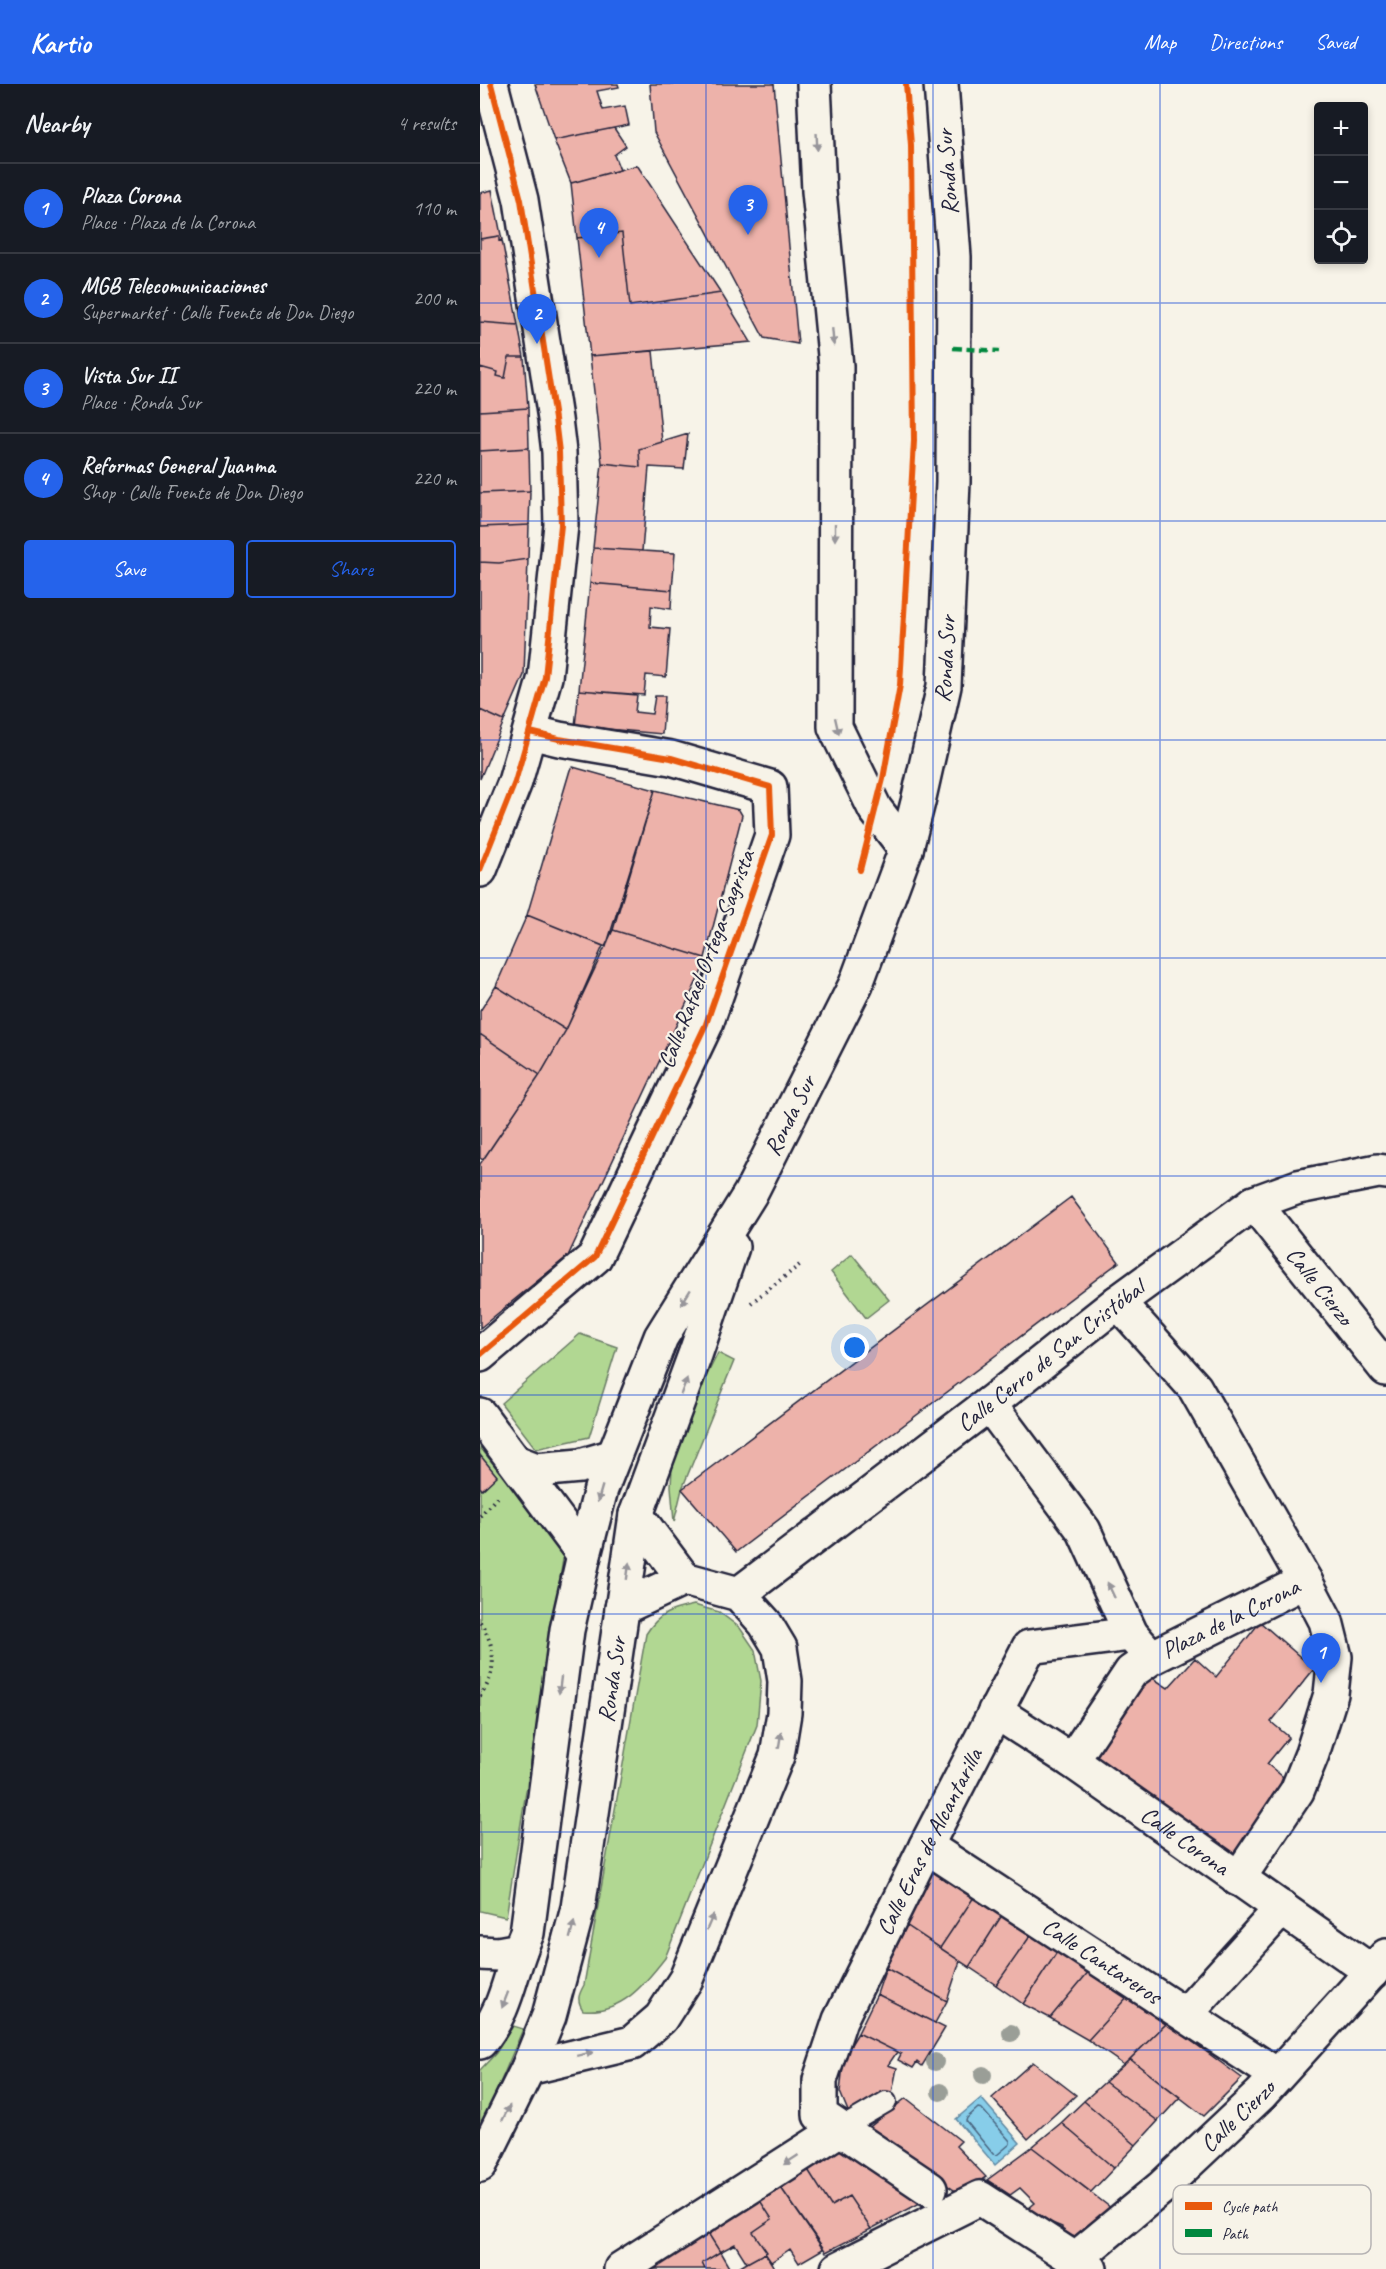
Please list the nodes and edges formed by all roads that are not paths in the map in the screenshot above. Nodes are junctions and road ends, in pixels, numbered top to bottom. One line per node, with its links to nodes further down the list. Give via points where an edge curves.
1 (491, 84): 4 (street, via 520,200 559,452 561,525 545,677)
2 (814, 84): 5 (street, one-way to 5, via 819,190 836,366 835,727 875,809)
3 (941, 84): 5 (street, Ronda Sur, via 954,257 953,482 944,686)
4 (530, 732): 6 (street); 11 (street, Calle Rafael Ortega Sagrista, via 671,758 770,787 772,835 706,1024 595,1257)
5 (906, 849): 8 (street, Ronda Sur, via 856,984)
6 (480, 870)
7 (1386, 1172): 9 (street, Calle Cerro de San Cristóbal, via 1298,1187)
8 (750, 1194): 15 (street, Ronda Sur, one-way to 15, via 661,1337); 17 (street, Ronda Sur, one-way to 8)
9 (1254, 1203): 10 (street, Calle Cerro de San Cristóbal); 12 (street, Calle Cierzo)
10 (1118, 1302): 13 (street, Calle Cerro de San Cristóbal); 20 (street, via 1195,1388)
11 (480, 1355)
12 (1386, 1369)
13 (989, 1404): 21 (street, Calle Cerro de San Cristóbal); 23 (street, one-way to 13, via 1084,1531)
14 (480, 1415): 16 (street)
15 (614, 1456): 16 (street, via 580,1466 536,1470); 18 (street, Ronda Sur, one-way to 18)
16 (518, 1463): 18 (street)
17 (636, 1515): 19 (street); 22 (street, Ronda Sur, one-way to 17)
18 (584, 1555): 29 (street, Ronda Sur, one-way to 29, via 567,1630 527,1933)
19 (684, 1579): 21 (street); 22 (street)
20 (1305, 1581): 23 (street, Plaza de la Corona); 27 (street, Plaza de la Corona, via 1326,1621 1335,1657 1331,1694 1297,1791)
21 (740, 1594): 34 (street, one-way to 21, via 632,2043 661,2018 686,1979 777,1756 784,1713 780,1648)
22 (622, 1608): 34 (street, Ronda Sur, one-way to 22, via 549,2016 578,1908)
23 (1141, 1646): 24 (street, Calle Eras de Alcantarilla, via 1029,1647); 25 (street, via 1131,1672)
24 (996, 1711): 25 (street, Calle Corona); 26 (street, Calle Eras de Alcantarilla)
25 (1072, 1761): 27 (street, Calle Corona)
26 (926, 1846): 32 (street, Calle Cantareros); 37 (street, Calle Eras de Alcantarilla, via 840,2020 820,2080 820,2115)
27 (1238, 1879): 28 (street, Calle Corona)
28 (1282, 1908): 31 (street, Calle Corona); 32 (street)
29 (520, 1950): 30 (street); 33 (street, Ronda Sur, one-way to 33, via 503,2006)
30 (480, 1953)
31 (1379, 1964): 35 (street, Calle Cierzo)
32 (1186, 2014): 35 (street, Calle Cantareros)
33 (480, 2042)
34 (528, 2068): 38 (street, Ronda Sur, one-way to 34)
35 (1277, 2075): 40 (street, Calle Cierzo)
36 (886, 2102): 37 (lane)
37 (840, 2128): 39 (street, Calle Eras de Alcantarilla); 41 (street, one-way to 41)
38 (480, 2165)
39 (930, 2189)
40 (1082, 2264): 42 (street, via 980,2198)
41 (621, 2269)
42 (838, 2269)

